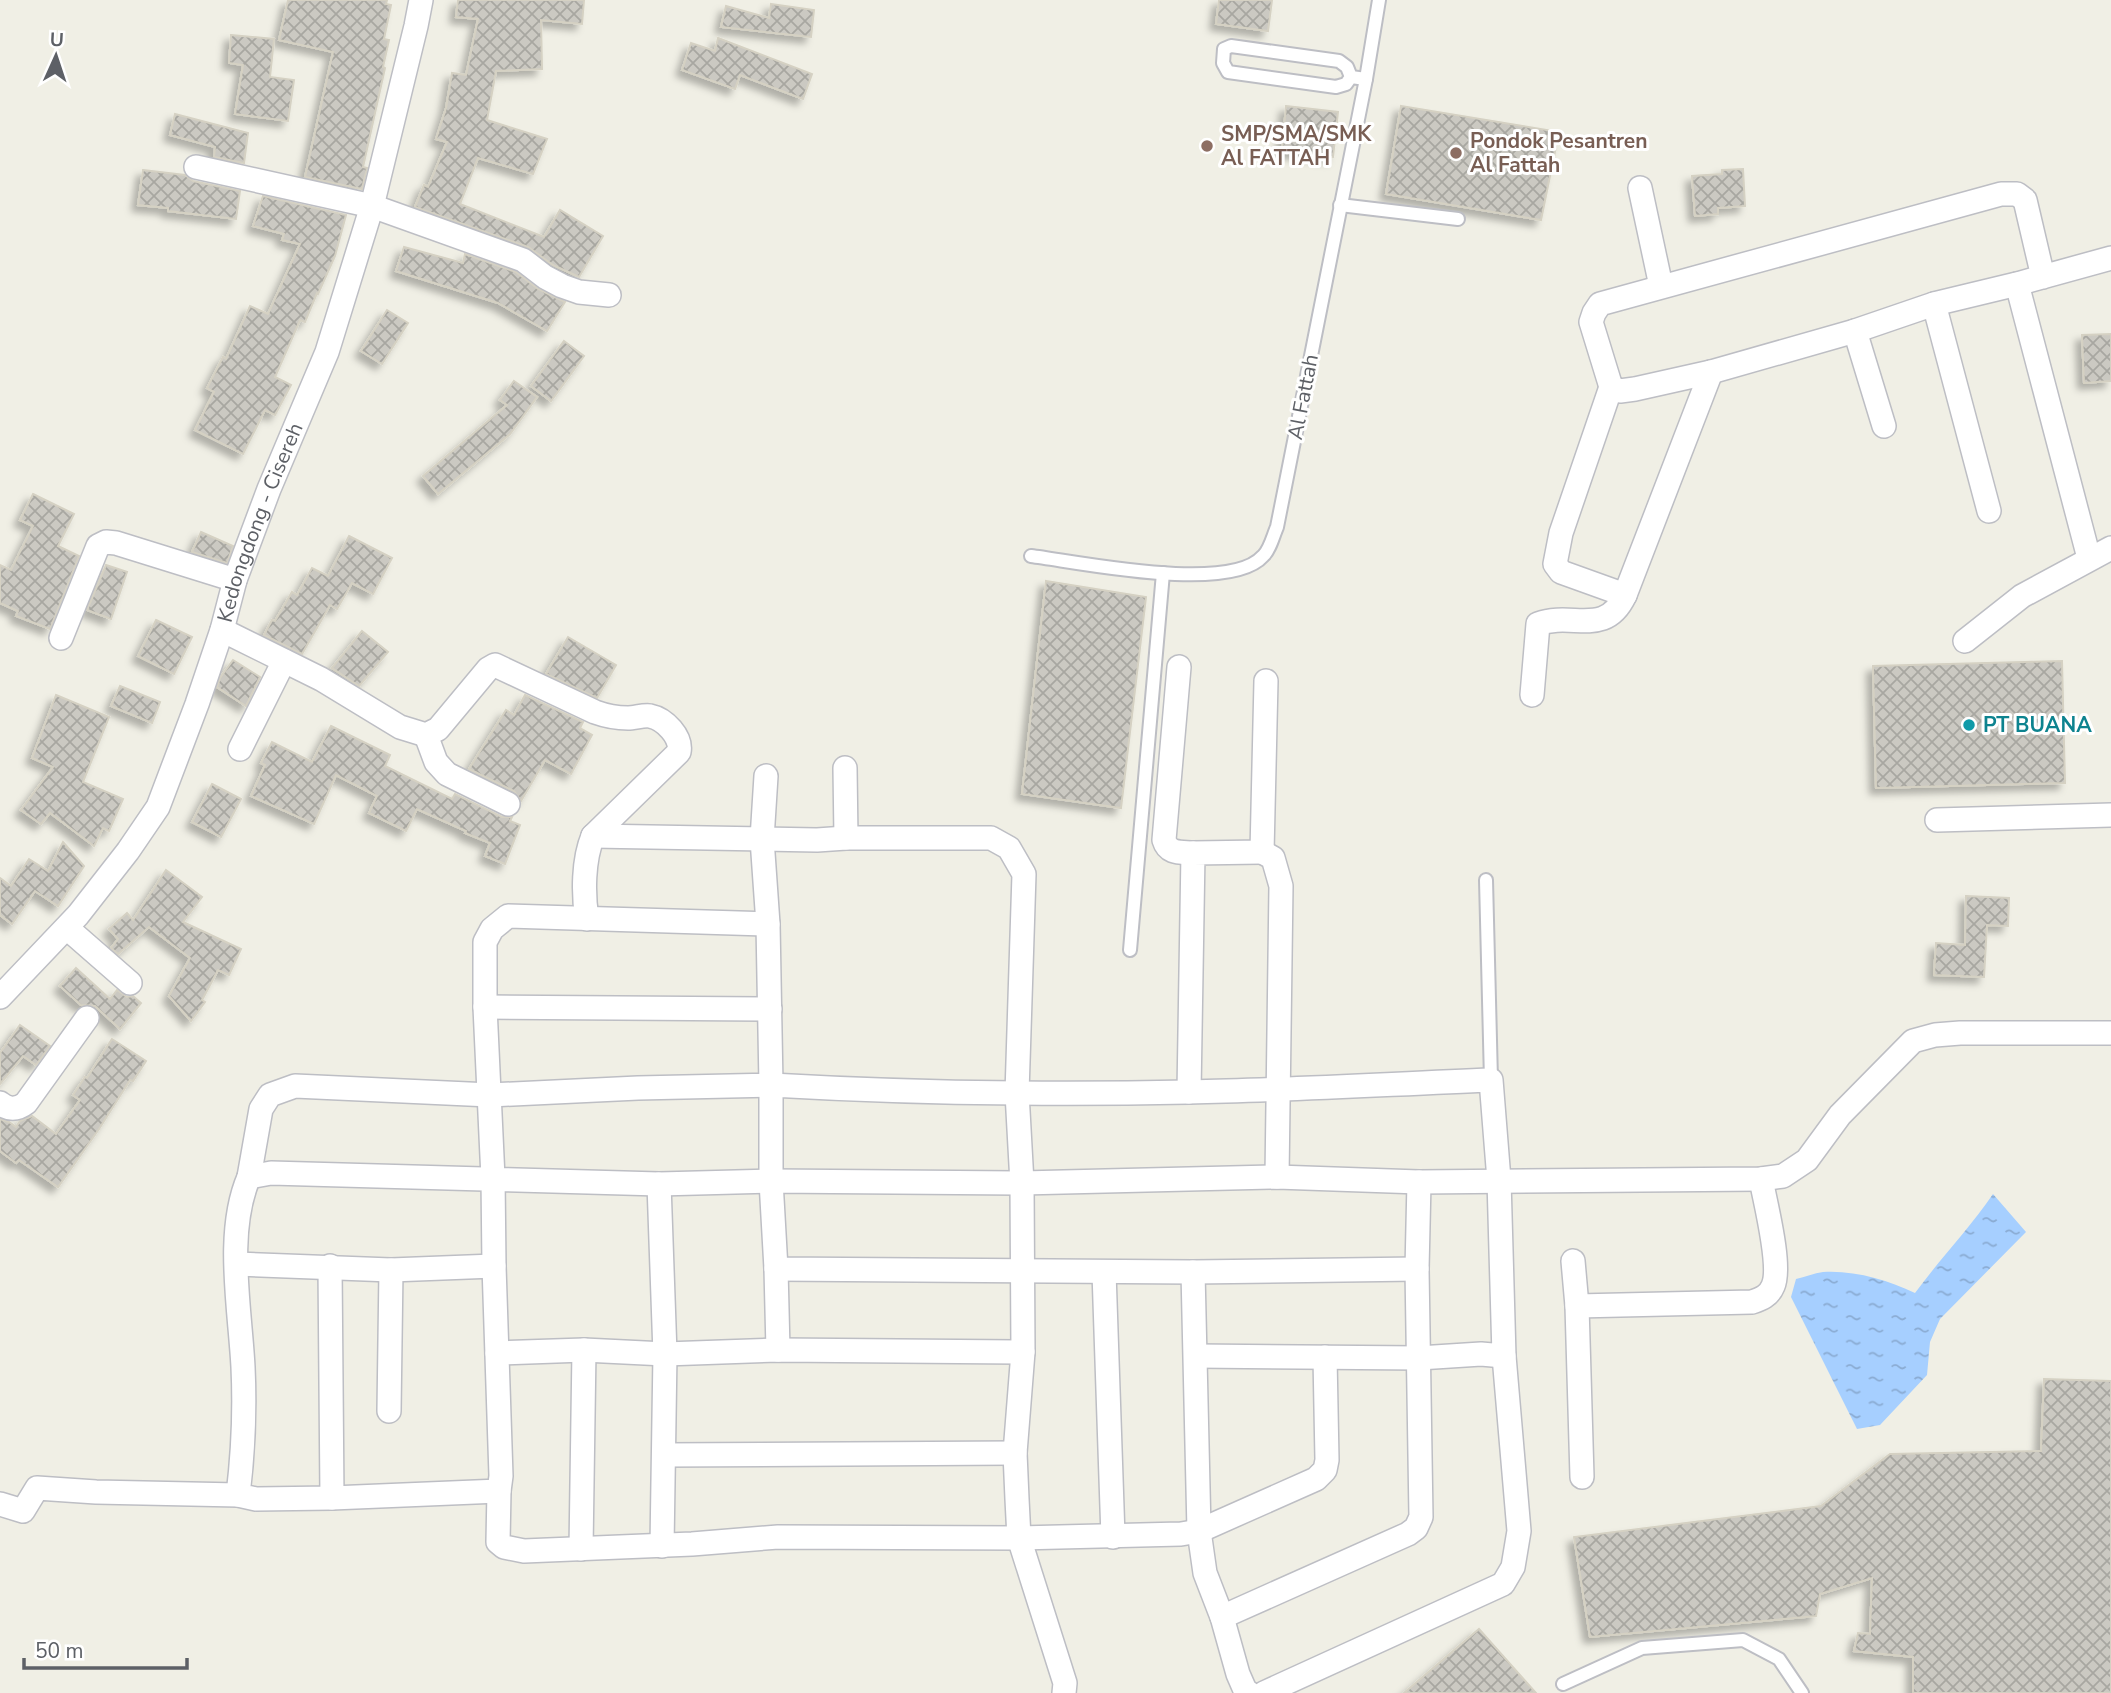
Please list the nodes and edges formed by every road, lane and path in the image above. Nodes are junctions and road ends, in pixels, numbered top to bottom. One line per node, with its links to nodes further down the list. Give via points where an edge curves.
1 (421, 0): 8 (street, Kedongdong - Cisereh)
2 (1379, 0): 4 (lane, Al Fattah)
3 (1351, 78): 3 (lane, via 1336,87 1230,73 1224,67 1224,48 1339,61); 4 (lane)
4 (1366, 79): 7 (lane, Al Fattah)
5 (196, 167): 8 (street)
6 (1640, 188): 13 (street)
7 (1340, 205): 9 (lane); 24 (lane, Al Fattah, via 1277,527 1264,556 1241,570 1203,576)
8 (372, 206): 14 (street, via 523,260 562,286); 25 (street, Kedongdong - Cisereh, via 327,352)
9 (1458, 219)
10 (2111, 258): 11 (street)
11 (2043, 276): 12 (street); 13 (street, via 2025,200 2017,194 2001,194)
12 (2017, 284): 15 (street); 23 (street)
13 (1661, 286): 18 (street, via 1600,304 1594,313 1591,322)
14 (609, 295)
15 (1934, 303): 16 (street); 20 (street)
16 (1855, 331): 17 (street); 19 (street)
17 (1711, 372): 18 (street, via 1635,389); 26 (street)
18 (1611, 387): 26 (street, via 1561,533 1555,564 1561,572)
19 (1884, 426)
20 (1989, 511)
21 (2111, 548): 23 (street)
22 (1031, 556): 24 (lane, Al Fattah)
23 (2089, 558): 29 (street, via 2022,596)
24 (1163, 573): 50 (lane)
25 (234, 580): 27 (street, Kedongdong - Cisereh); 28 (street, via 106,542 98,546)
26 (1625, 596): 33 (street, via 1612,616 1601,620 1538,624)
27 (222, 630): 30 (street); 49 (street, Kedongdong - Cisereh, via 158,807)
28 (61, 638)
29 (1965, 640)
30 (285, 662): 34 (street, via 400,727); 35 (street)
31 (1179, 667): 45 (street, via 1164,840 1173,851)
32 (1266, 681): 44 (street)
33 (1532, 695)
34 (426, 735): 38 (street, via 436,762 447,774); 41 (street, via 438,729 495,665 609,717 659,720 677,736 679,752)
35 (240, 749)
36 (845, 768): 42 (street)
37 (766, 776): 43 (street)
38 (508, 804)
39 (2111, 815): 40 (street)
40 (1937, 820)
41 (593, 836): 43 (street); 47 (street, via 584,902)
42 (846, 838): 43 (street); 61 (street, via 991,838 1009,848 1024,874)
43 (762, 839): 48 (street)
44 (1262, 852): 45 (street); 59 (street, via 1273,858 1281,886)
45 (1193, 853): 60 (street)
46 (1486, 880): 57 (lane)
47 (587, 919): 48 (street); 53 (street, via 508,916 492,929 485,942)
48 (768, 924): 54 (street)
49 (67, 928): 51 (street); 52 (street, Kedongdong - Cisereh)
50 (1130, 950)
51 (130, 983)
52 (0, 997)
53 (485, 1007): 54 (street); 62 (street)
54 (770, 1009): 58 (street)
55 (87, 1018): 63 (street, via 26,1104 10,1109)
56 (2111, 1033): 67 (street, via 1960,1033 1913,1041 1840,1115 1807,1160 1783,1176)
57 (1491, 1080): 59 (street); 68 (street)
58 (771, 1086): 61 (street); 62 (street); 69 (street)
59 (1280, 1088): 60 (street); 65 (street)
60 (1189, 1092): 61 (street)
61 (1017, 1093): 71 (street)
62 (490, 1095): 64 (street, via 295,1086 280,1090 270,1095 261,1109); 66 (street)
63 (0, 1103)
64 (249, 1177): 66 (street, via 271,1173); 74 (street, via 242,1193)
65 (1277, 1177): 70 (street); 71 (street)
66 (493, 1178): 72 (street); 76 (street)
67 (1761, 1179): 68 (street); 83 (street, via 1776,1273 1766,1297 1752,1302)
68 (1499, 1180): 70 (street); 90 (street)
69 (771, 1181): 71 (street); 72 (street); 77 (street)
70 (1419, 1182): 78 (street)
71 (1022, 1183): 80 (street)
72 (659, 1184): 88 (street)
73 (1573, 1261): 83 (street)
74 (237, 1264): 75 (street); 98 (street, via 243,1372)
75 (330, 1266): 79 (street); 99 (street)
76 (494, 1266): 79 (street); 87 (street)
77 (776, 1269): 80 (street); 85 (street)
78 (1417, 1269): 82 (street); 92 (street)
79 (391, 1270): 93 (street)
80 (1022, 1270): 81 (street); 86 (street)
81 (1104, 1272): 82 (street); 102 (street)
82 (1193, 1272): 89 (street)
83 (1577, 1306): 96 (street)
84 (584, 1350): 87 (street); 88 (street); 105 (street)
85 (778, 1350): 86 (street); 88 (street)
86 (1023, 1352): 94 (street)
87 (497, 1353): 97 (street)
88 (665, 1354): 95 (street)
89 (1196, 1356): 91 (street); 101 (street)
90 (1504, 1356): 92 (street); 110 (street, via 1519,1531 1514,1567 1503,1584)
91 (1325, 1357): 92 (street); 101 (street, via 1325,1470 1316,1479)
92 (1419, 1358): 106 (street, via 1422,1494 1416,1528)
93 (389, 1411)
94 (1015, 1453): 95 (street); 103 (street)
95 (664, 1455): 104 (street)
96 (1582, 1477)
97 (499, 1491): 99 (street); 105 (street, via 498,1542 505,1547)
98 (238, 1495): 99 (street); 100 (street, via 37,1488 23,1511)
99 (332, 1498)
100 (0, 1504)
101 (1199, 1531): 102 (street); 106 (street, via 1205,1573)
102 (1113, 1537): 103 (street)
103 (1019, 1538): 104 (street, via 778,1537); 108 (street)
104 (662, 1546): 105 (street)
105 (581, 1549)
106 (1222, 1617): 109 (street, via 1238,1674)
107 (1563, 1684): 111 (lane, via 1642,1648 1743,1640 1779,1659)
108 (1064, 1693)
109 (1249, 1693)
110 (1264, 1693)
111 (1802, 1693)

